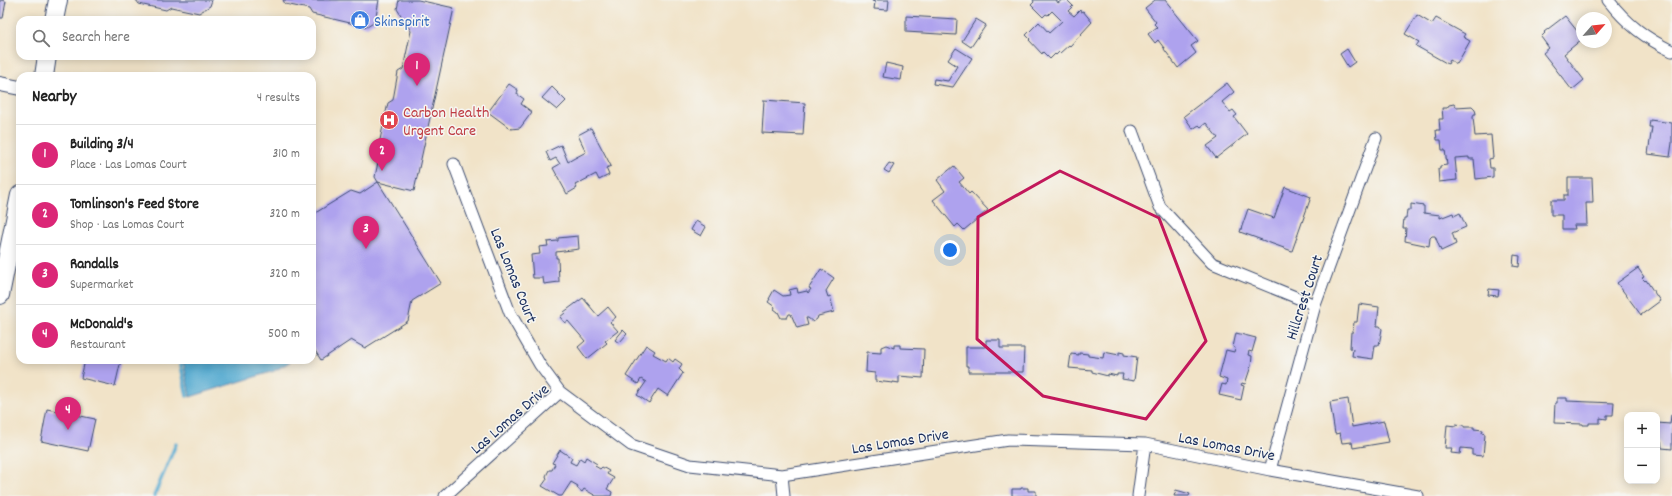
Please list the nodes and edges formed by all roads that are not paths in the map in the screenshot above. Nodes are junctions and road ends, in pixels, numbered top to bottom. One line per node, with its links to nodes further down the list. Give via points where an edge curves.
1 (58, 0): 3 (main road)
2 (1608, 0): 4 (street, via 1621,17 1650,41)
3 (55, 16)
4 (1672, 52)
5 (46, 60): 6 (main road)
6 (45, 72)
7 (0, 84): 8 (street)
8 (16, 87)
9 (1132, 131): 14 (street, via 1160,207 1212,263)
10 (1376, 138): 14 (street, Hillcrest Court)
11 (454, 164): 15 (street, Las Lomas Court, via 510,313 540,365)
12 (16, 215): 13 (main road)
13 (0, 295)
14 (1315, 305): 17 (street, Hillcrest Court)
15 (560, 392): 18 (street, Las Lomas Drive, via 631,445 690,466); 19 (street, Las Lomas Drive)
16 (1145, 444): 17 (street, Las Lomas Drive); 18 (street, Las Lomas Drive, via 1008,440); 21 (street)
17 (1270, 470): 22 (street, Las Lomas Drive)
18 (782, 475): 20 (street)
19 (445, 496)
20 (784, 496)
21 (1138, 496)
22 (1418, 496)

